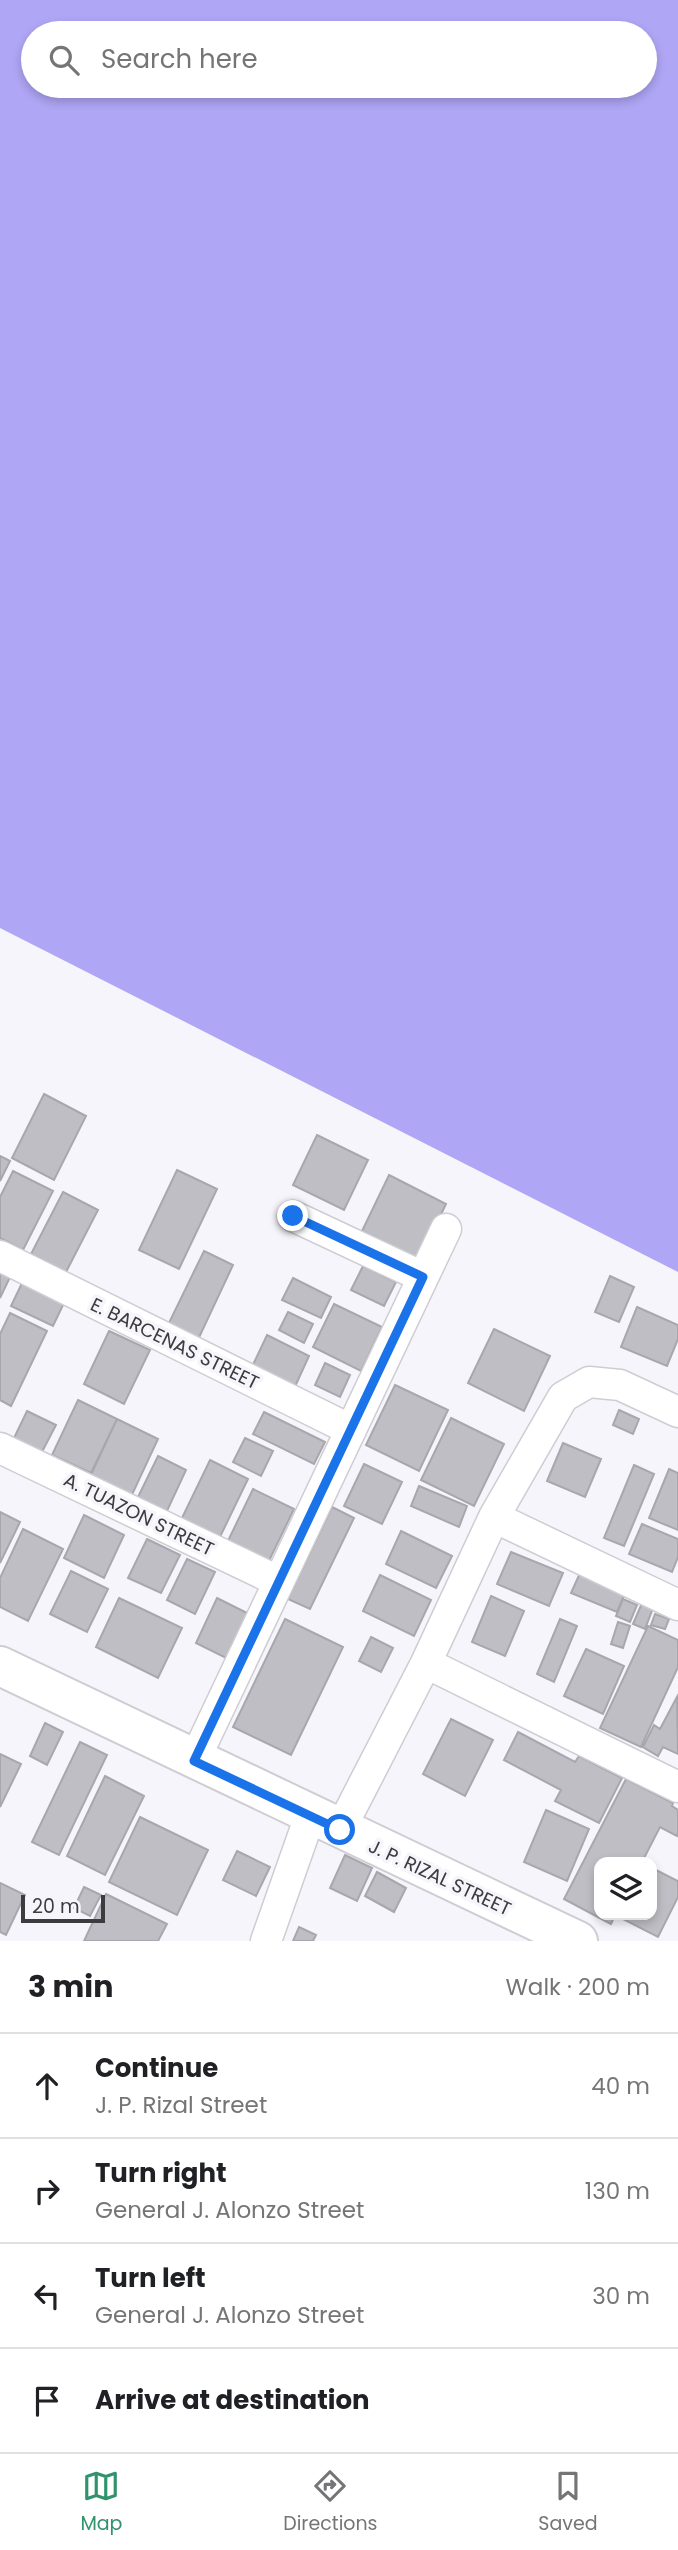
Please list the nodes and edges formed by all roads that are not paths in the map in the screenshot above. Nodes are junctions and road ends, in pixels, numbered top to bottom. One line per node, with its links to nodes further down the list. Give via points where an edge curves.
1 (293, 1216): 4 (street)
2 (446, 1229): 4 (street)
3 (0, 1256): 6 (street, E. BARCENAS STREET)
4 (423, 1277): 6 (street)
5 (678, 1412): 8 (street, via 620,1385 589,1382 564,1397)
6 (351, 1430): 9 (street)
7 (0, 1448): 9 (street, A. TUAZON STREET)
8 (494, 1517): 10 (street); 11 (street)
9 (278, 1581): 13 (street)
10 (678, 1605)
11 (426, 1663): 14 (street); 15 (street)
12 (0, 1667): 13 (street, J. P. RIZAL STREET)
13 (194, 1761): 15 (street, J. P. RIZAL STREET)
14 (678, 1787)
15 (325, 1823): 16 (street); 17 (street, J. P. RIZAL STREET)
16 (266, 1941)
17 (578, 1941)

